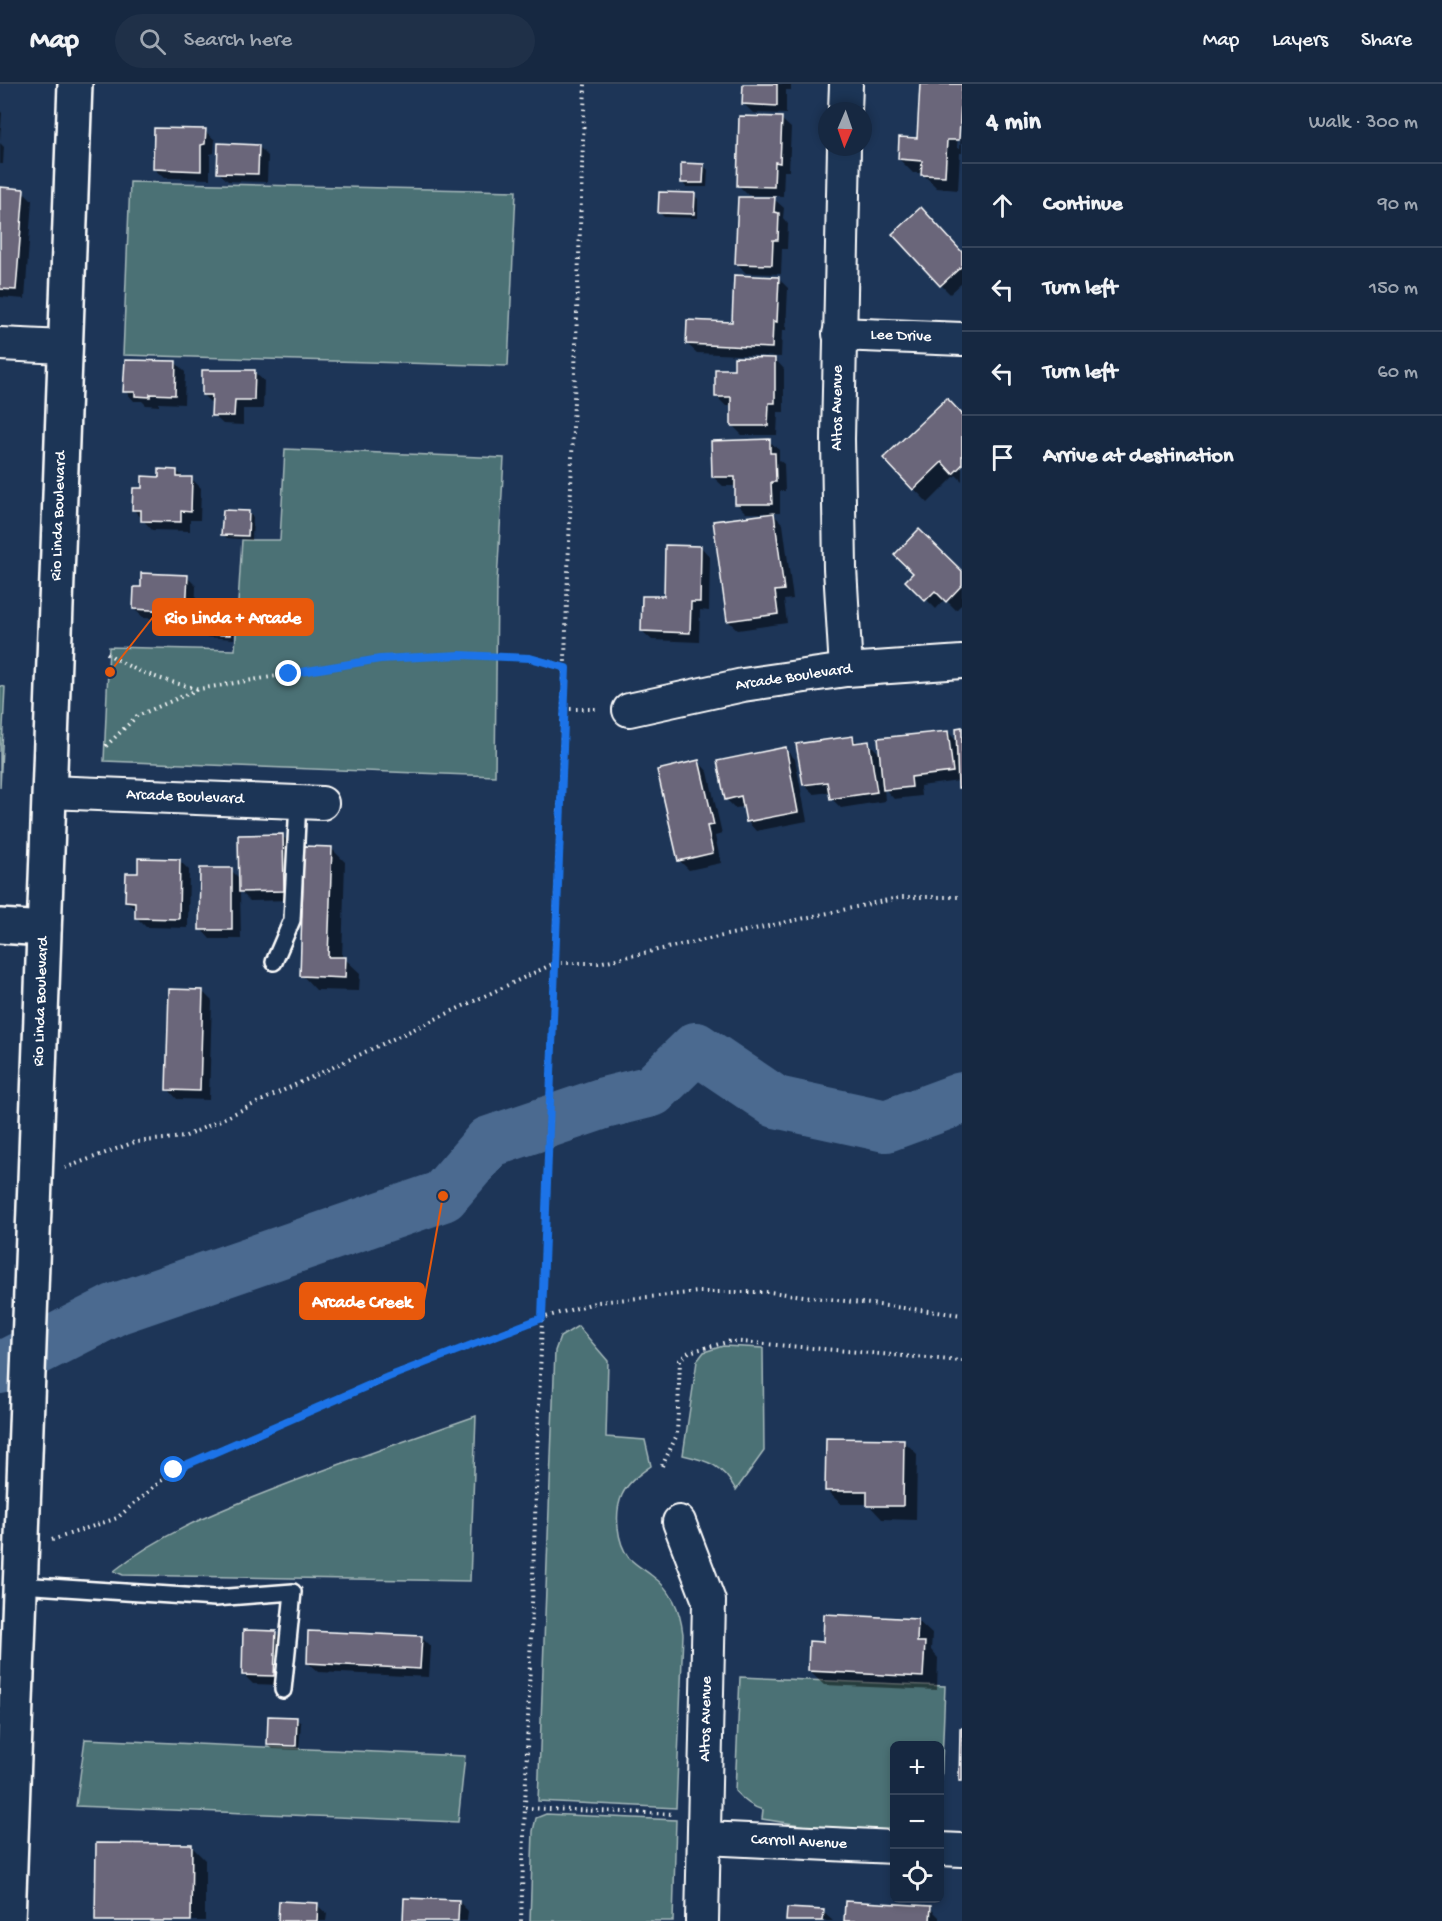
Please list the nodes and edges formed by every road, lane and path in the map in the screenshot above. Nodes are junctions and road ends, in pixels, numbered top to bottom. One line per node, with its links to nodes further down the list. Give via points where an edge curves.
1 (75, 84): 9 (main road, Rio Linda Boulevard)
2 (585, 84): 12 (path)
3 (846, 84): 4 (street)
4 (845, 102)
5 (844, 156): 6 (street, Altos Avenue)
6 (839, 334): 7 (street, Lee Drive); 13 (street, Altos Avenue, via 840,568)
7 (962, 339)
8 (0, 344): 9 (street)
9 (64, 347): 17 (main road, Rio Linda Boulevard)
10 (107, 653): 14 (path, via 144,674)
11 (962, 662): 13 (street, Arcade Boulevard)
12 (566, 668): 14 (path, via 530,658 460,655 380,659); 23 (path)
13 (846, 670): 15 (street, Arcade Boulevard, via 743,685)
14 (199, 690): 16 (path, via 137,716)
15 (629, 710)
16 (106, 746)
17 (49, 792): 18 (street, Arcade Boulevard); 21 (main road, Rio Linda Boulevard)
18 (310, 802): 22 (lane, via 292,920)
19 (962, 897): 23 (path, via 902,897 598,963)
20 (0, 926): 21 (main road)
21 (44, 929): 24 (main road, Rio Linda Boulevard)
22 (274, 962)
23 (555, 963): 24 (path, via 184,1137 135,1143); 26 (path)
24 (36, 1179): 30 (main road, Rio Linda Boulevard)
25 (962, 1315): 26 (path, via 770,1292 699,1292 598,1302)
26 (542, 1318): 30 (path, via 388,1377 174,1470 117,1518); 33 (path)
27 (962, 1361): 28 (path, via 731,1341 689,1352 680,1360 677,1435)
28 (662, 1466)
29 (679, 1522): 36 (street, Altos Avenue, via 709,1601)
30 (21, 1551): 31 (main road, Rio Linda Boulevard)
31 (20, 1585): 32 (lane, via 215,1598 292,1592); 35 (main road, Rio Linda Boulevard)
32 (283, 1690)
33 (525, 1808): 34 (path); 41 (path)
34 (680, 1814)
35 (6, 1819): 40 (main road, Rio Linda Boulevard)
36 (705, 1838): 37 (street, Carroll Avenue); 42 (street, Altos Avenue)
37 (890, 1847)
38 (944, 1849): 39 (street)
39 (962, 1850)
40 (8, 1921)
41 (521, 1921)
42 (702, 1921)

